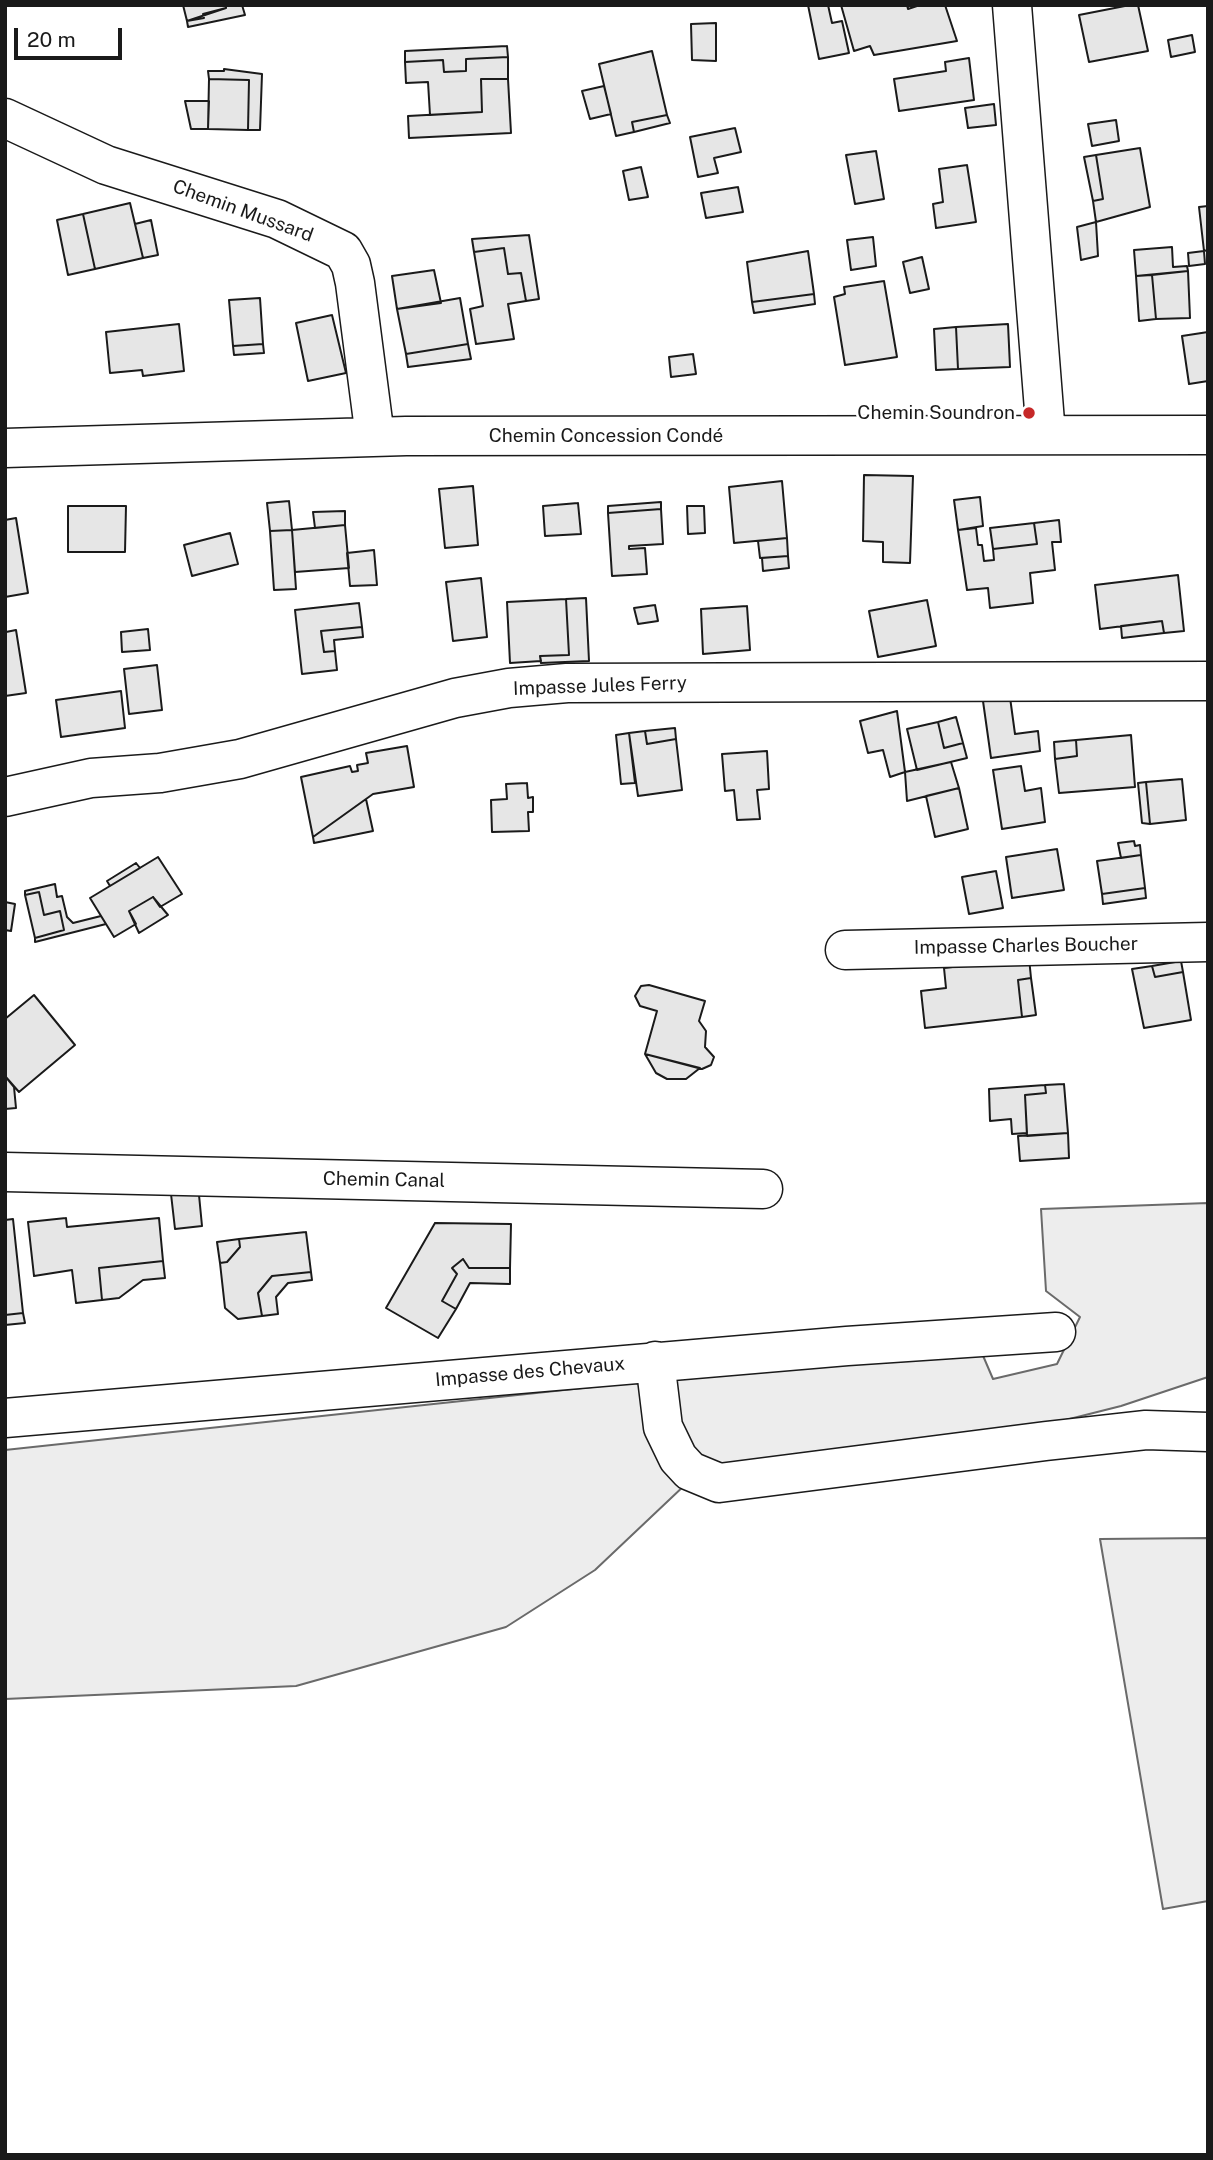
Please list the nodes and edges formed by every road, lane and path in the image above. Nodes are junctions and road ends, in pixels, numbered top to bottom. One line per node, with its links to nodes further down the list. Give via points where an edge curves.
1 (1012, 5): 3 (street)
2 (5, 118): 5 (street, Chemin Mussard, via 106,165 277,219 342,251 355,283)
3 (1046, 435): 4 (street, Chemin Concession Condé); 5 (street, Chemin Concession Condé)
4 (1208, 435)
5 (375, 437): 6 (street, Chemin Concession Condé)
6 (5, 448)
7 (1208, 681): 8 (street, Impasse Jules Ferry, via 567,683 509,688 454,698 240,759 160,773 91,778)
8 (5, 797)
9 (1208, 942): 10 (street, Impasse Charles Boucher)
10 (845, 950)
11 (5, 1172): 12 (street, Chemin Canal)
12 (763, 1189)
13 (1056, 1332): 14 (street, Impasse des Chevaux)
14 (654, 1362): 15 (street, Impasse des Chevaux); 16 (street, via 663,1427 678,1458 690,1471 719,1483 1059,1439 1146,1430)
15 (5, 1418)
16 (1208, 1432)

